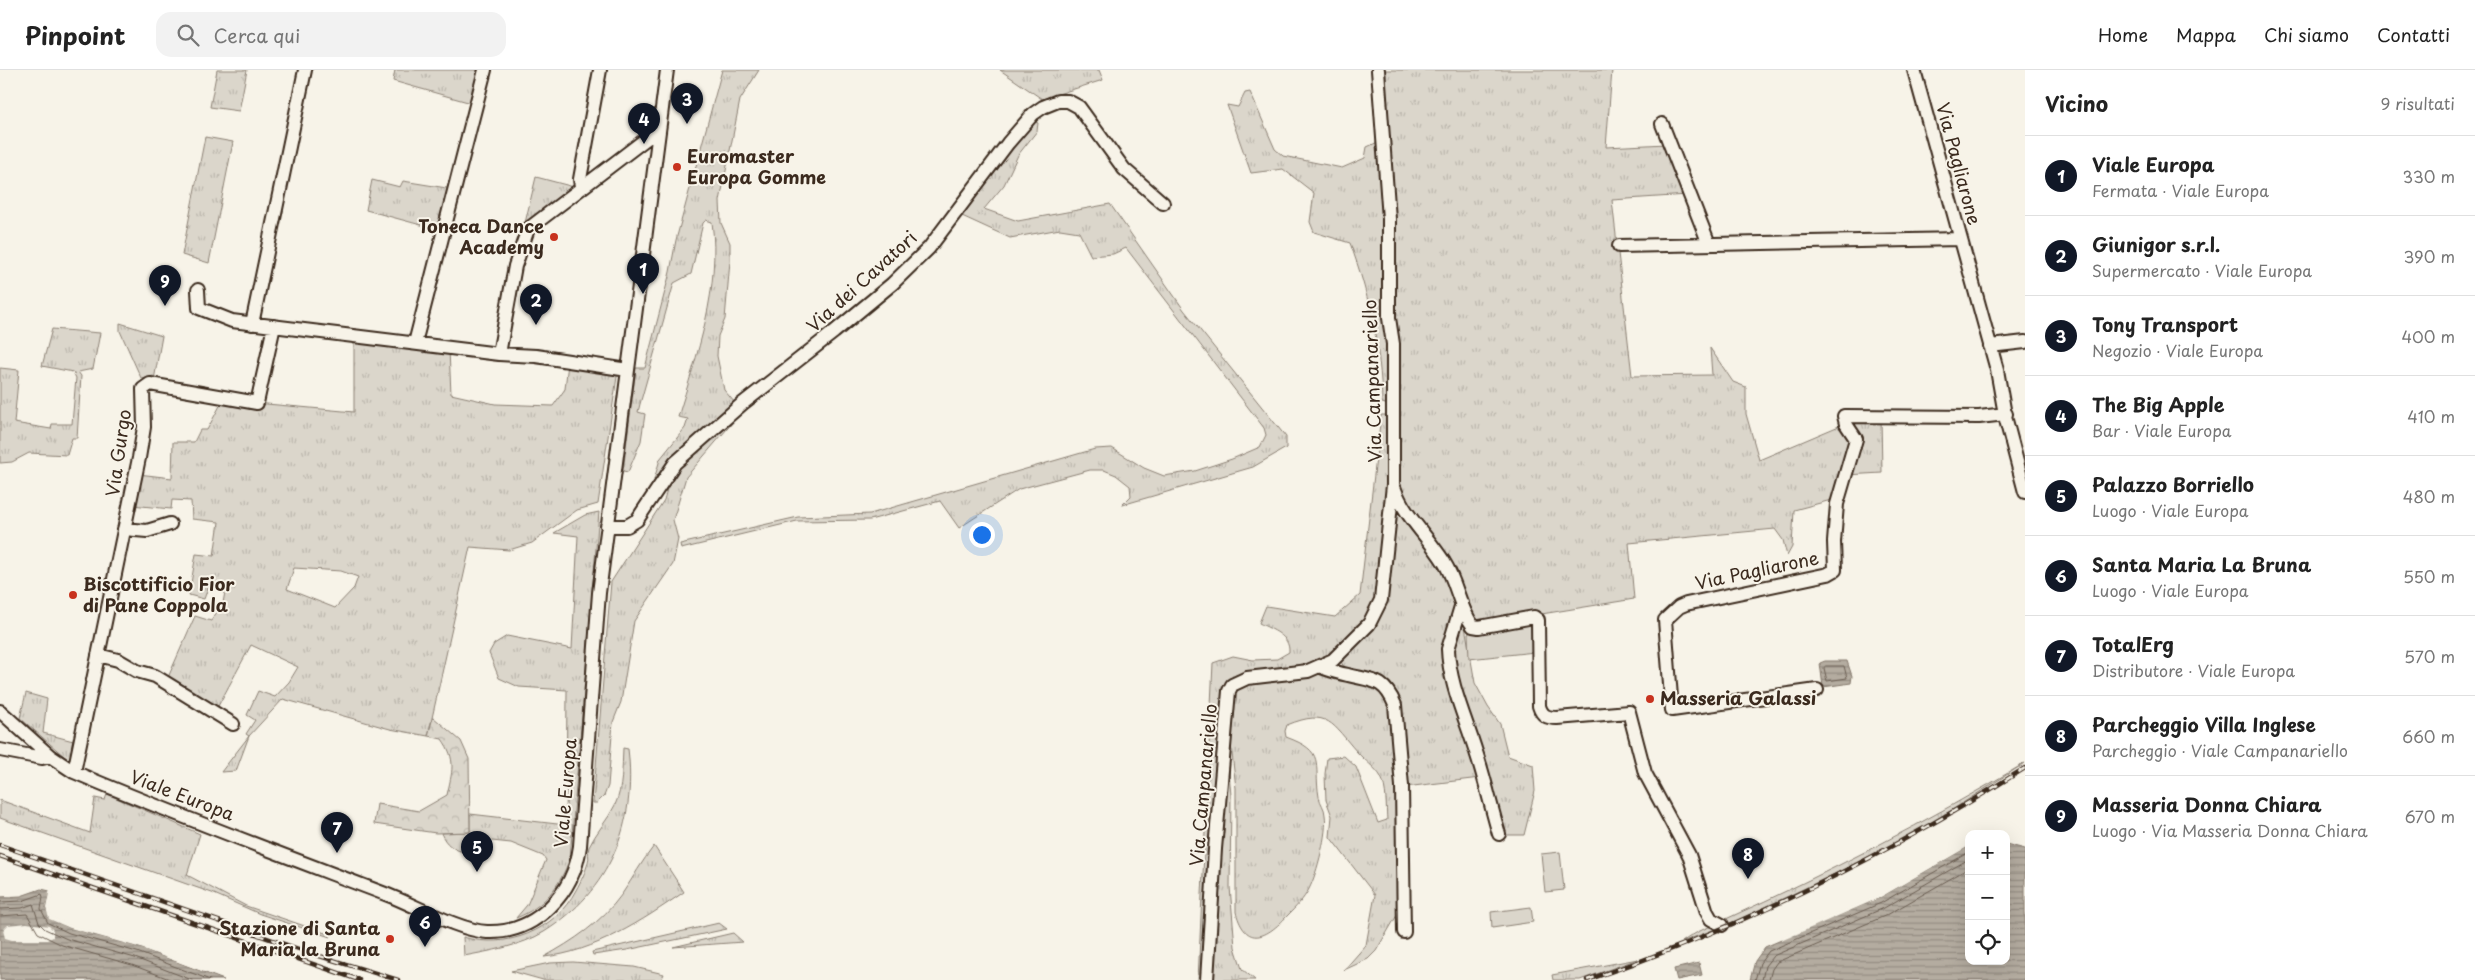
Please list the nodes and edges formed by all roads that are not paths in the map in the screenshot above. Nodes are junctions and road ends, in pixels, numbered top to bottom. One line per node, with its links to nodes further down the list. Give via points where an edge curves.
1 (305, 70): 15 (street)
2 (485, 70): 18 (street)
3 (600, 70): 9 (street)
4 (667, 70): 8 (street, Viale Europa)
5 (1378, 70): 23 (street, Via Campanariello, via 1389,219)
6 (1914, 70): 11 (street, Via Pagliarone)
7 (1662, 124): 12 (street)
8 (659, 128): 9 (street); 21 (street, Viale Europa)
9 (581, 187): 20 (street, via 535,222 524,236 515,266)
10 (1163, 203): 26 (street, Via dei Cavatori, via 1124,169 1079,107 1068,101 1058,101 1042,107 1008,143 929,248 892,284 674,463 637,520 627,526)
11 (1960, 239): 12 (street, Via Pagliarone); 19 (street, Via Pagliarone)
12 (1709, 244): 13 (street, Via Pagliarone)
13 (1619, 246)
14 (198, 290): 15 (street, via 198,304 202,310 219,318)
15 (252, 324): 16 (street)
16 (274, 326): 18 (street); 27 (street, Via Gurgo, via 257,403 150,384 143,389 144,427)
17 (2025, 342): 19 (street)
18 (414, 343): 20 (street)
19 (1990, 346): 22 (street, Via Pagliarone)
20 (499, 354): 21 (street, via 536,356)
21 (628, 370): 26 (street, Viale Europa)
22 (2006, 414): 24 (street, Via Pagliarone); 31 (street, Via Pagliarone, via 1979,417 1844,416 1856,439 1837,504 1835,570 1686,604 1665,620 1672,710)
23 (1393, 485): 28 (street, via 1405,510 1444,561 1456,582); 30 (street, Via Campanariello, via 1381,600 1369,624 1343,652)
24 (2025, 492)
25 (170, 524): 27 (street, via 147,531)
26 (607, 526): 36 (street, Viale Europa, via 580,853 565,889 550,908 527,924 488,932 472,930)
27 (124, 529): 29 (street, Via Gurgo)
28 (1462, 603): 37 (street, via 1448,657); 38 (street, via 1473,626 1534,617 1538,620 1539,706 1541,713 1548,718 1630,712 1645,774 1689,855 1707,912 1711,919)
29 (98, 655): 33 (street, via 155,676); 36 (street, Via Gurgo)
30 (1321, 666): 39 (street, via 1346,675 1376,680 1392,695 1396,705 1402,786); 40 (street, Via Campanariello, via 1294,674 1247,678 1237,681 1229,691)
31 (1817, 690)
32 (0, 711): 35 (street, Viale Europa)
33 (233, 724)
34 (0, 750): 35 (street, via 42,758)
35 (50, 756): 36 (street, Viale Europa)
36 (74, 772)
37 (1499, 834)
38 (1722, 925)
39 (1404, 932)
40 (1207, 980)

